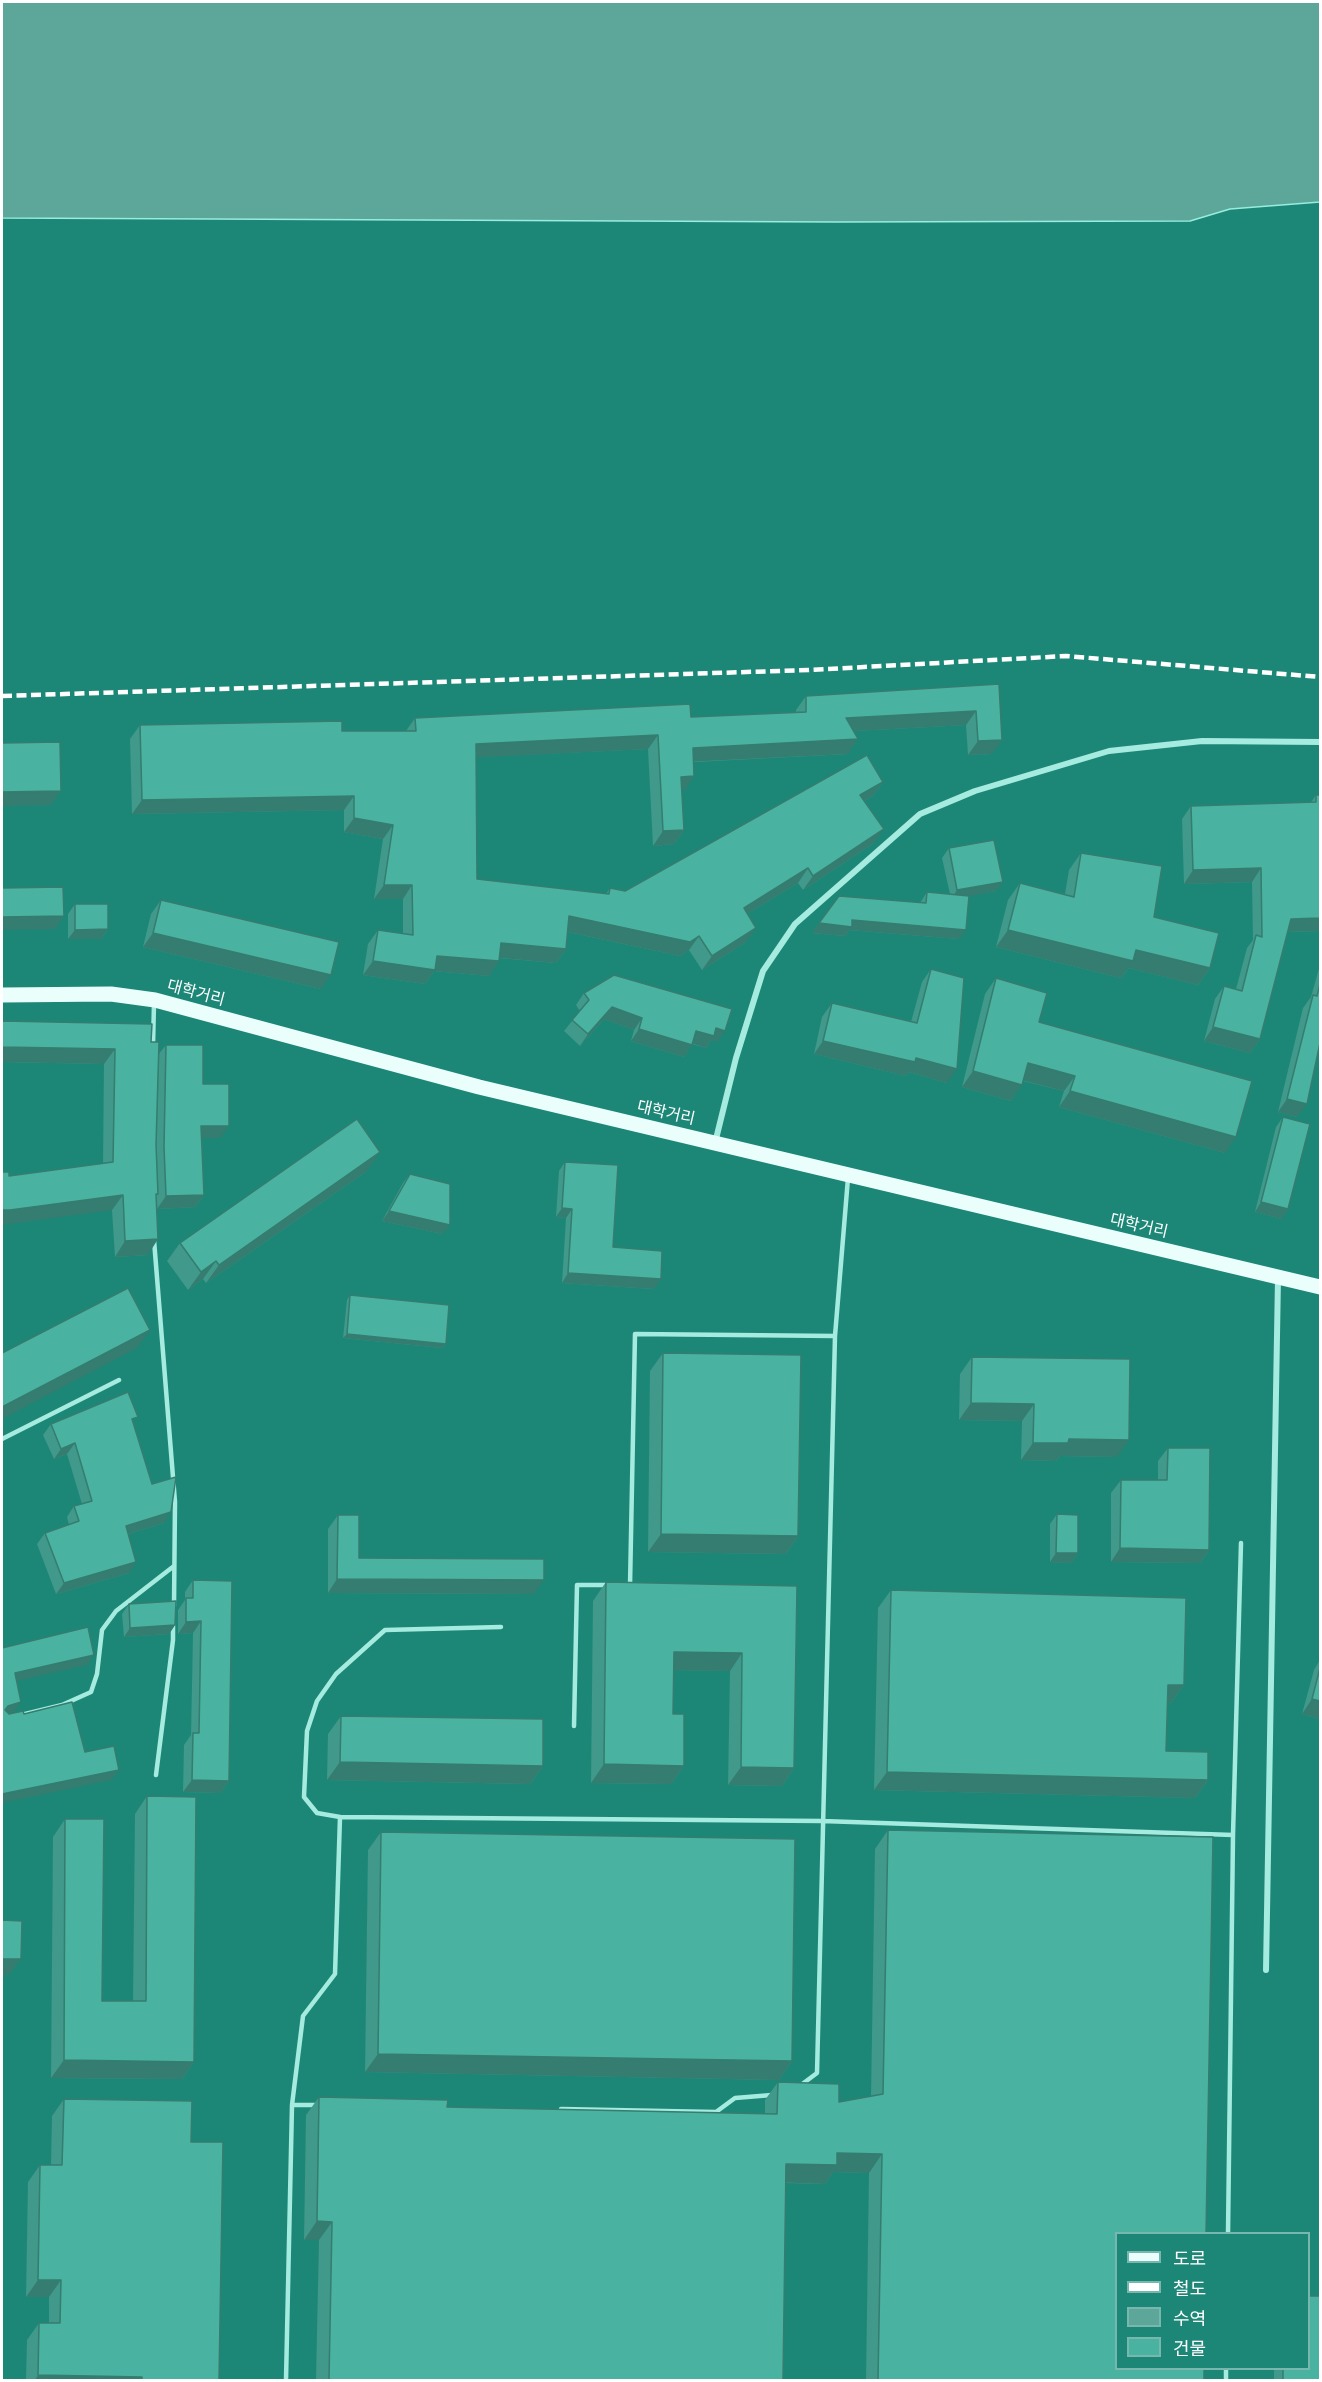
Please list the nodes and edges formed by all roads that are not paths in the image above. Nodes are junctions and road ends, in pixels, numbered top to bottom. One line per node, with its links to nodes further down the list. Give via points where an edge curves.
1 (1320, 742): 5 (street, via 1202,741 1109,751 975,791 920,814 795,924 763,971)
2 (2, 995): 3 (main road, 대학거리, via 111,994)
3 (154, 1000): 4 (lane); 5 (main road, 대학거리, via 439,1077)
4 (153, 1057)
5 (715, 1143): 6 (main road, 대학거리)
6 (848, 1175): 8 (main road, 대학거리); 10 (lane)
7 (154, 1231): 14 (lane, via 175,1502)
8 (1278, 1278): 9 (main road, 대학거리); 26 (street)
9 (1320, 1287)
10 (835, 1336): 15 (lane, via 635,1334); 24 (lane)
11 (119, 1380): 12 (lane)
12 (2, 1439)
13 (1240, 1543): 25 (lane)
14 (174, 1566): 17 (lane); 20 (lane, via 116,1611 102,1630 91,1692 62,1705)
15 (630, 1586): 16 (lane); 21 (lane, via 577,1585)
16 (642, 1586)
17 (174, 1608)
18 (174, 1619): 22 (lane)
19 (501, 1627): 23 (lane, via 385,1630 336,1674 317,1701 307,1731 304,1797 316,1813)
20 (12, 1717)
21 (574, 1726)
22 (156, 1775)
23 (340, 1817): 24 (lane); 29 (lane, via 335,1974 303,2016)
24 (822, 1821): 25 (lane); 27 (lane, via 817,2073)
25 (1233, 1835): 32 (lane)
26 (1266, 1970)
27 (798, 2087)
28 (778, 2095): 31 (lane, via 735,2098 716,2112)
29 (291, 2105): 30 (lane); 33 (lane)
30 (327, 2105)
31 (551, 2109)
32 (1228, 2232)
33 (286, 2380)

